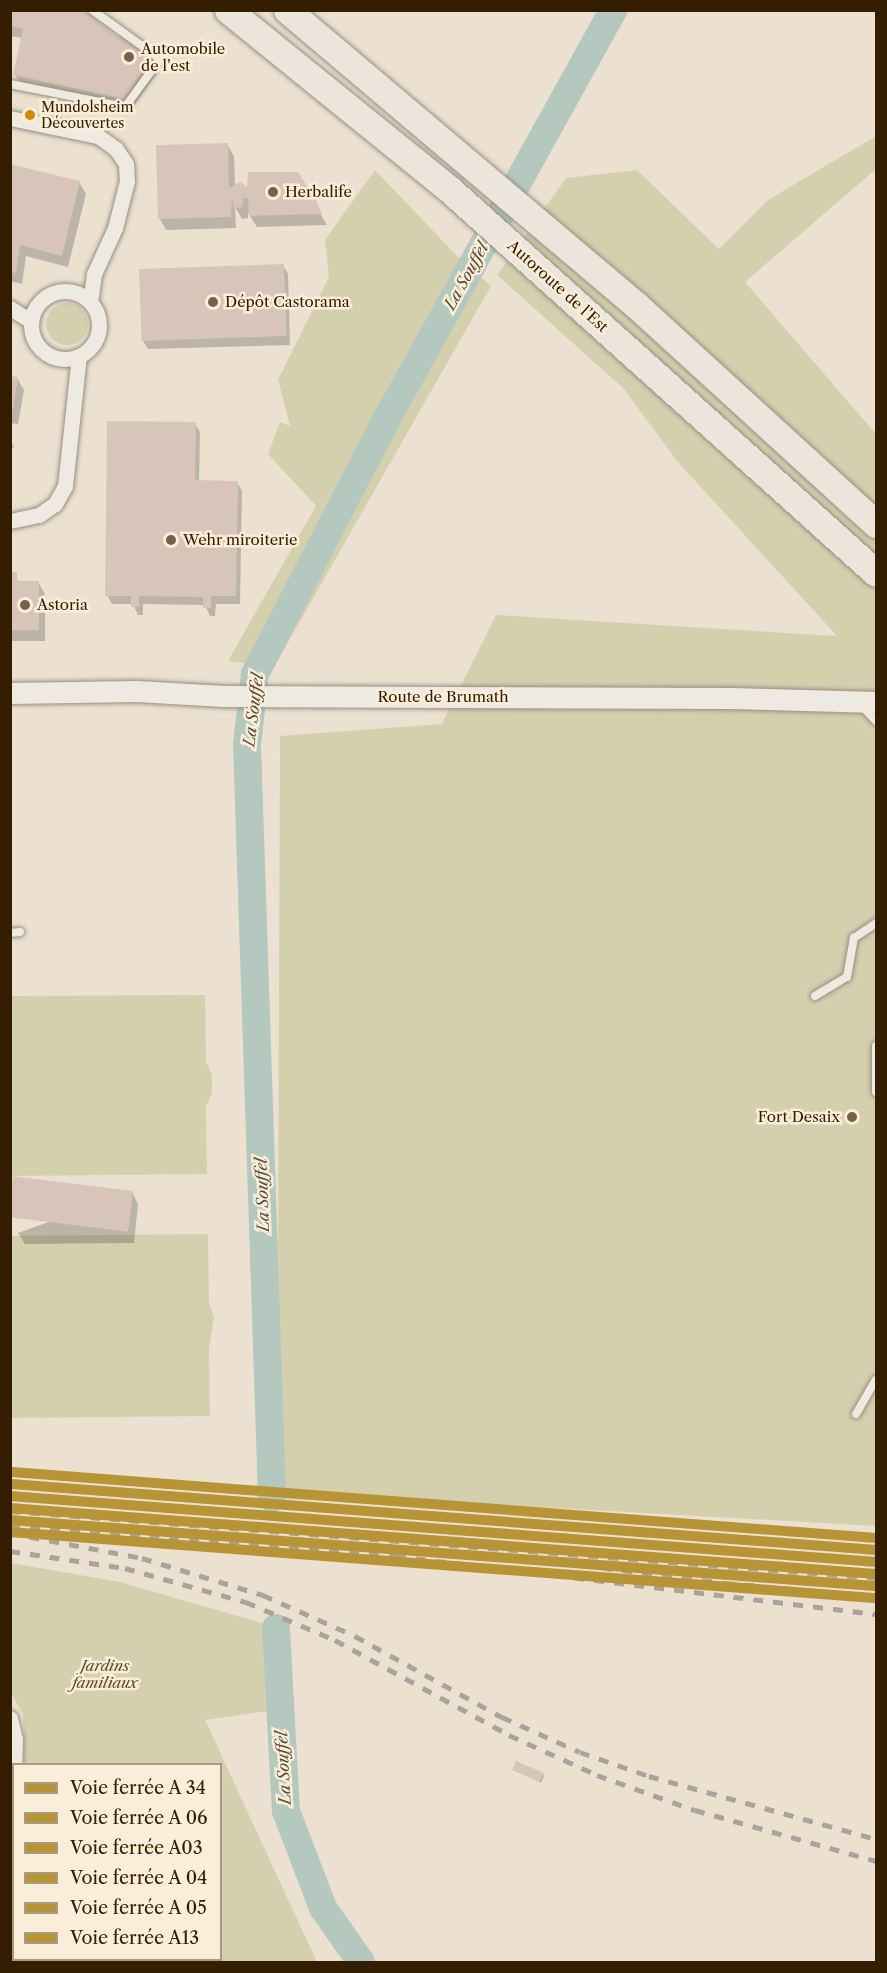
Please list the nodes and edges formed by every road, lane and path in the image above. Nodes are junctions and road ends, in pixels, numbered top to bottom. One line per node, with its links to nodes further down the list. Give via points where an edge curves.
1 (92, 10): 4 (lane, via 160,59 126,107)
2 (228, 10): 17 (highway, Autoroute de l’Est, via 449,189)
3 (287, 10): 16 (highway, via 556,237)
4 (10, 84)
5 (10, 118): 6 (street, via 98,136 116,149 126,164 127,181 115,228)
6 (94, 274): 7 (street); 8 (street)
7 (70, 291): 8 (street); 9 (street, via 52,293)
8 (90, 301): 12 (street, via 96,310 99,330 90,348)
9 (38, 305): 10 (street); 11 (street)
10 (13, 309): 11 (street)
11 (31, 321): 13 (street, via 40,348)
12 (78, 356): 13 (street); 14 (street)
13 (56, 358): 14 (street)
14 (74, 384): 15 (street, via 65,486 55,504 39,515)
15 (10, 521)
16 (876, 524)
17 (876, 573)
18 (10, 695): 19 (main road, Route de Brumath, via 166,693)
19 (867, 702): 20 (lane)
20 (876, 722)
21 (876, 923): 24 (lane, via 854,938 847,977)
22 (20, 932): 23 (lane)
23 (10, 933)
24 (815, 996)
25 (876, 1046): 26 (lane)
26 (876, 1092)
27 (876, 1380): 28 (lane)
28 (856, 1414)
29 (10, 1718): 30 (street, via 15,1739)
30 (14, 1763)

